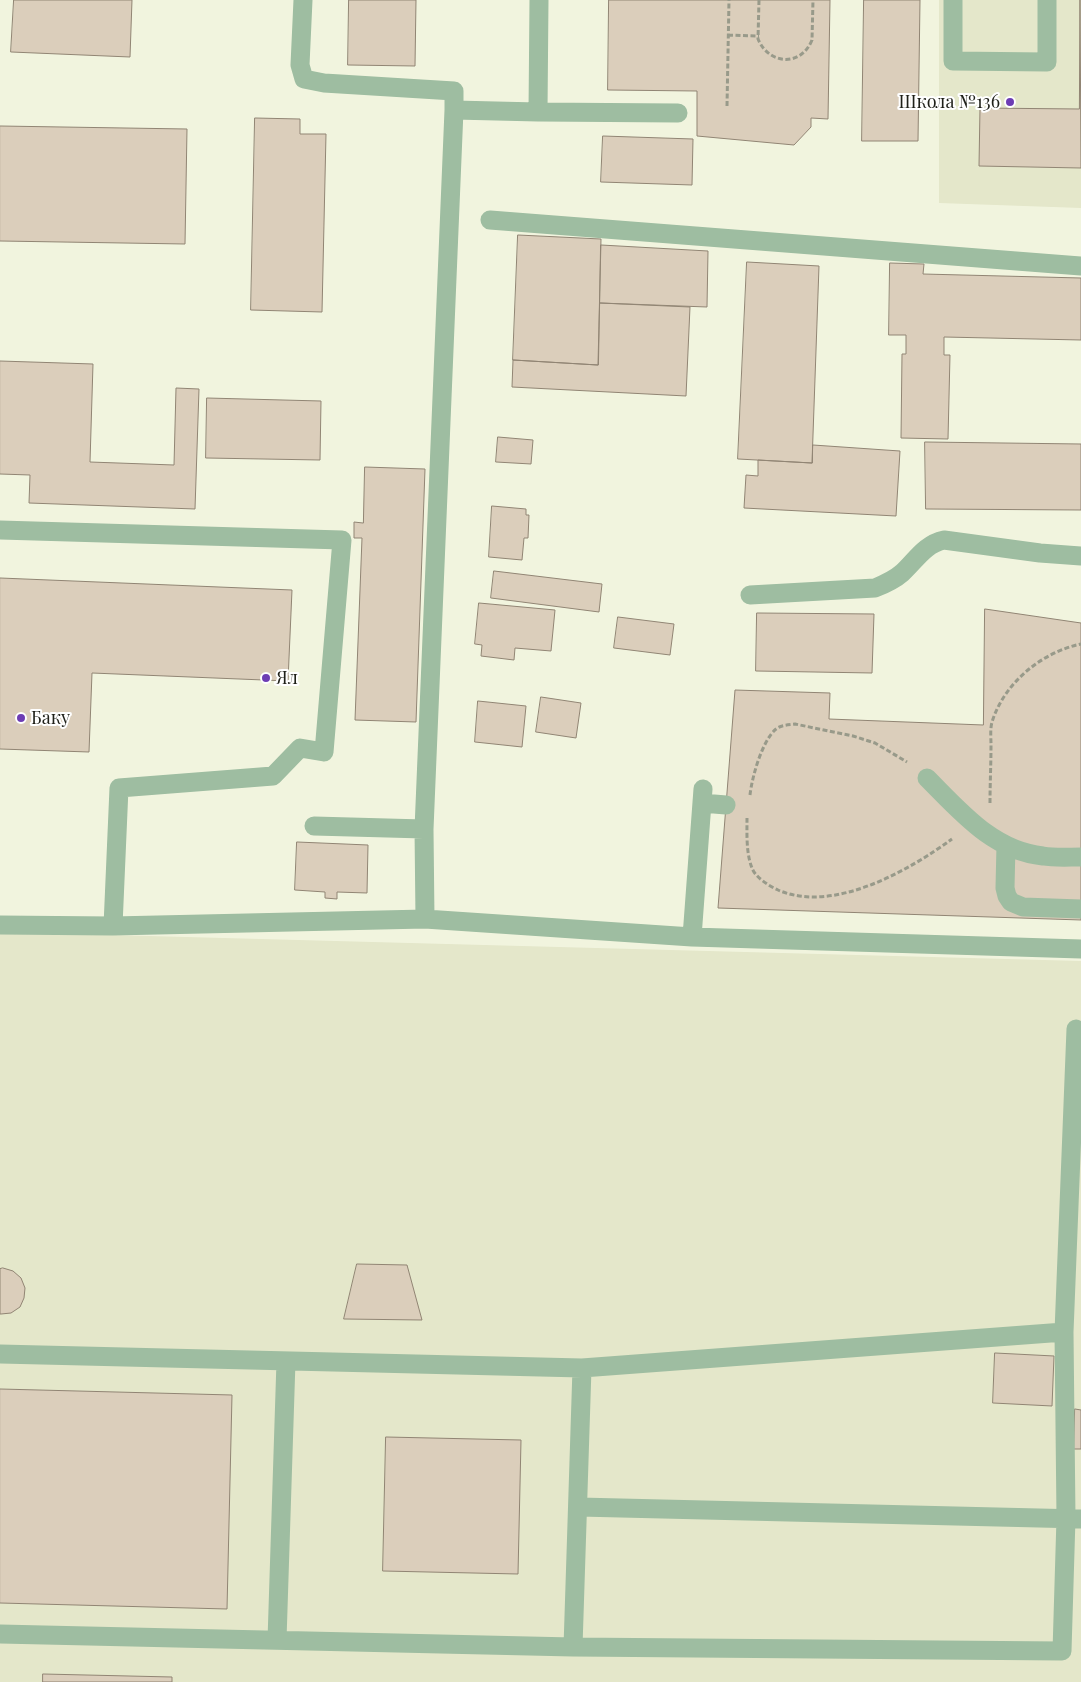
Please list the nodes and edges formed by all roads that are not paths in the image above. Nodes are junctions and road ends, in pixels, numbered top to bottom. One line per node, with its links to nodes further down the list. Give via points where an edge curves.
1 (303, 0): 5 (lane, via 300,65 304,79 454,91)
2 (539, 0): 6 (lane)
3 (953, 0): 4 (lane, via 953,61 1038,62 1047,62)
4 (1048, 0)
5 (454, 110): 6 (lane); 16 (lane)
6 (538, 112): 7 (lane)
7 (678, 113)
8 (490, 220): 9 (lane)
9 (1081, 266)
10 (0, 530): 22 (lane, via 342,540 324,752 300,748 273,776 119,788)
11 (1081, 556): 12 (lane, via 944,540 924,549 901,574 875,588)
12 (750, 595)
13 (927, 778): 17 (lane, via 972,824)
14 (726, 805): 23 (lane, via 702,796)
15 (314, 826): 16 (lane)
16 (424, 829): 20 (lane)
17 (1006, 845): 18 (lane, via 1030,854); 19 (lane, via 1004,888 1011,902 1023,907)
18 (1081, 857)
19 (1081, 909)
20 (425, 919): 22 (lane); 23 (lane)
21 (0, 926): 22 (lane)
22 (113, 926)
23 (692, 937): 24 (lane)
24 (1081, 949)
25 (1076, 1029): 26 (lane)
26 (1064, 1332): 29 (lane); 31 (lane)
27 (0, 1354): 28 (lane)
28 (286, 1361): 29 (lane); 33 (lane)
29 (582, 1368): 30 (lane)
30 (579, 1507): 31 (lane); 34 (lane)
31 (1073, 1518): 34 (lane, via 1062,1651)
32 (0, 1634): 33 (lane)
33 (277, 1640): 34 (lane)
34 (573, 1647)

